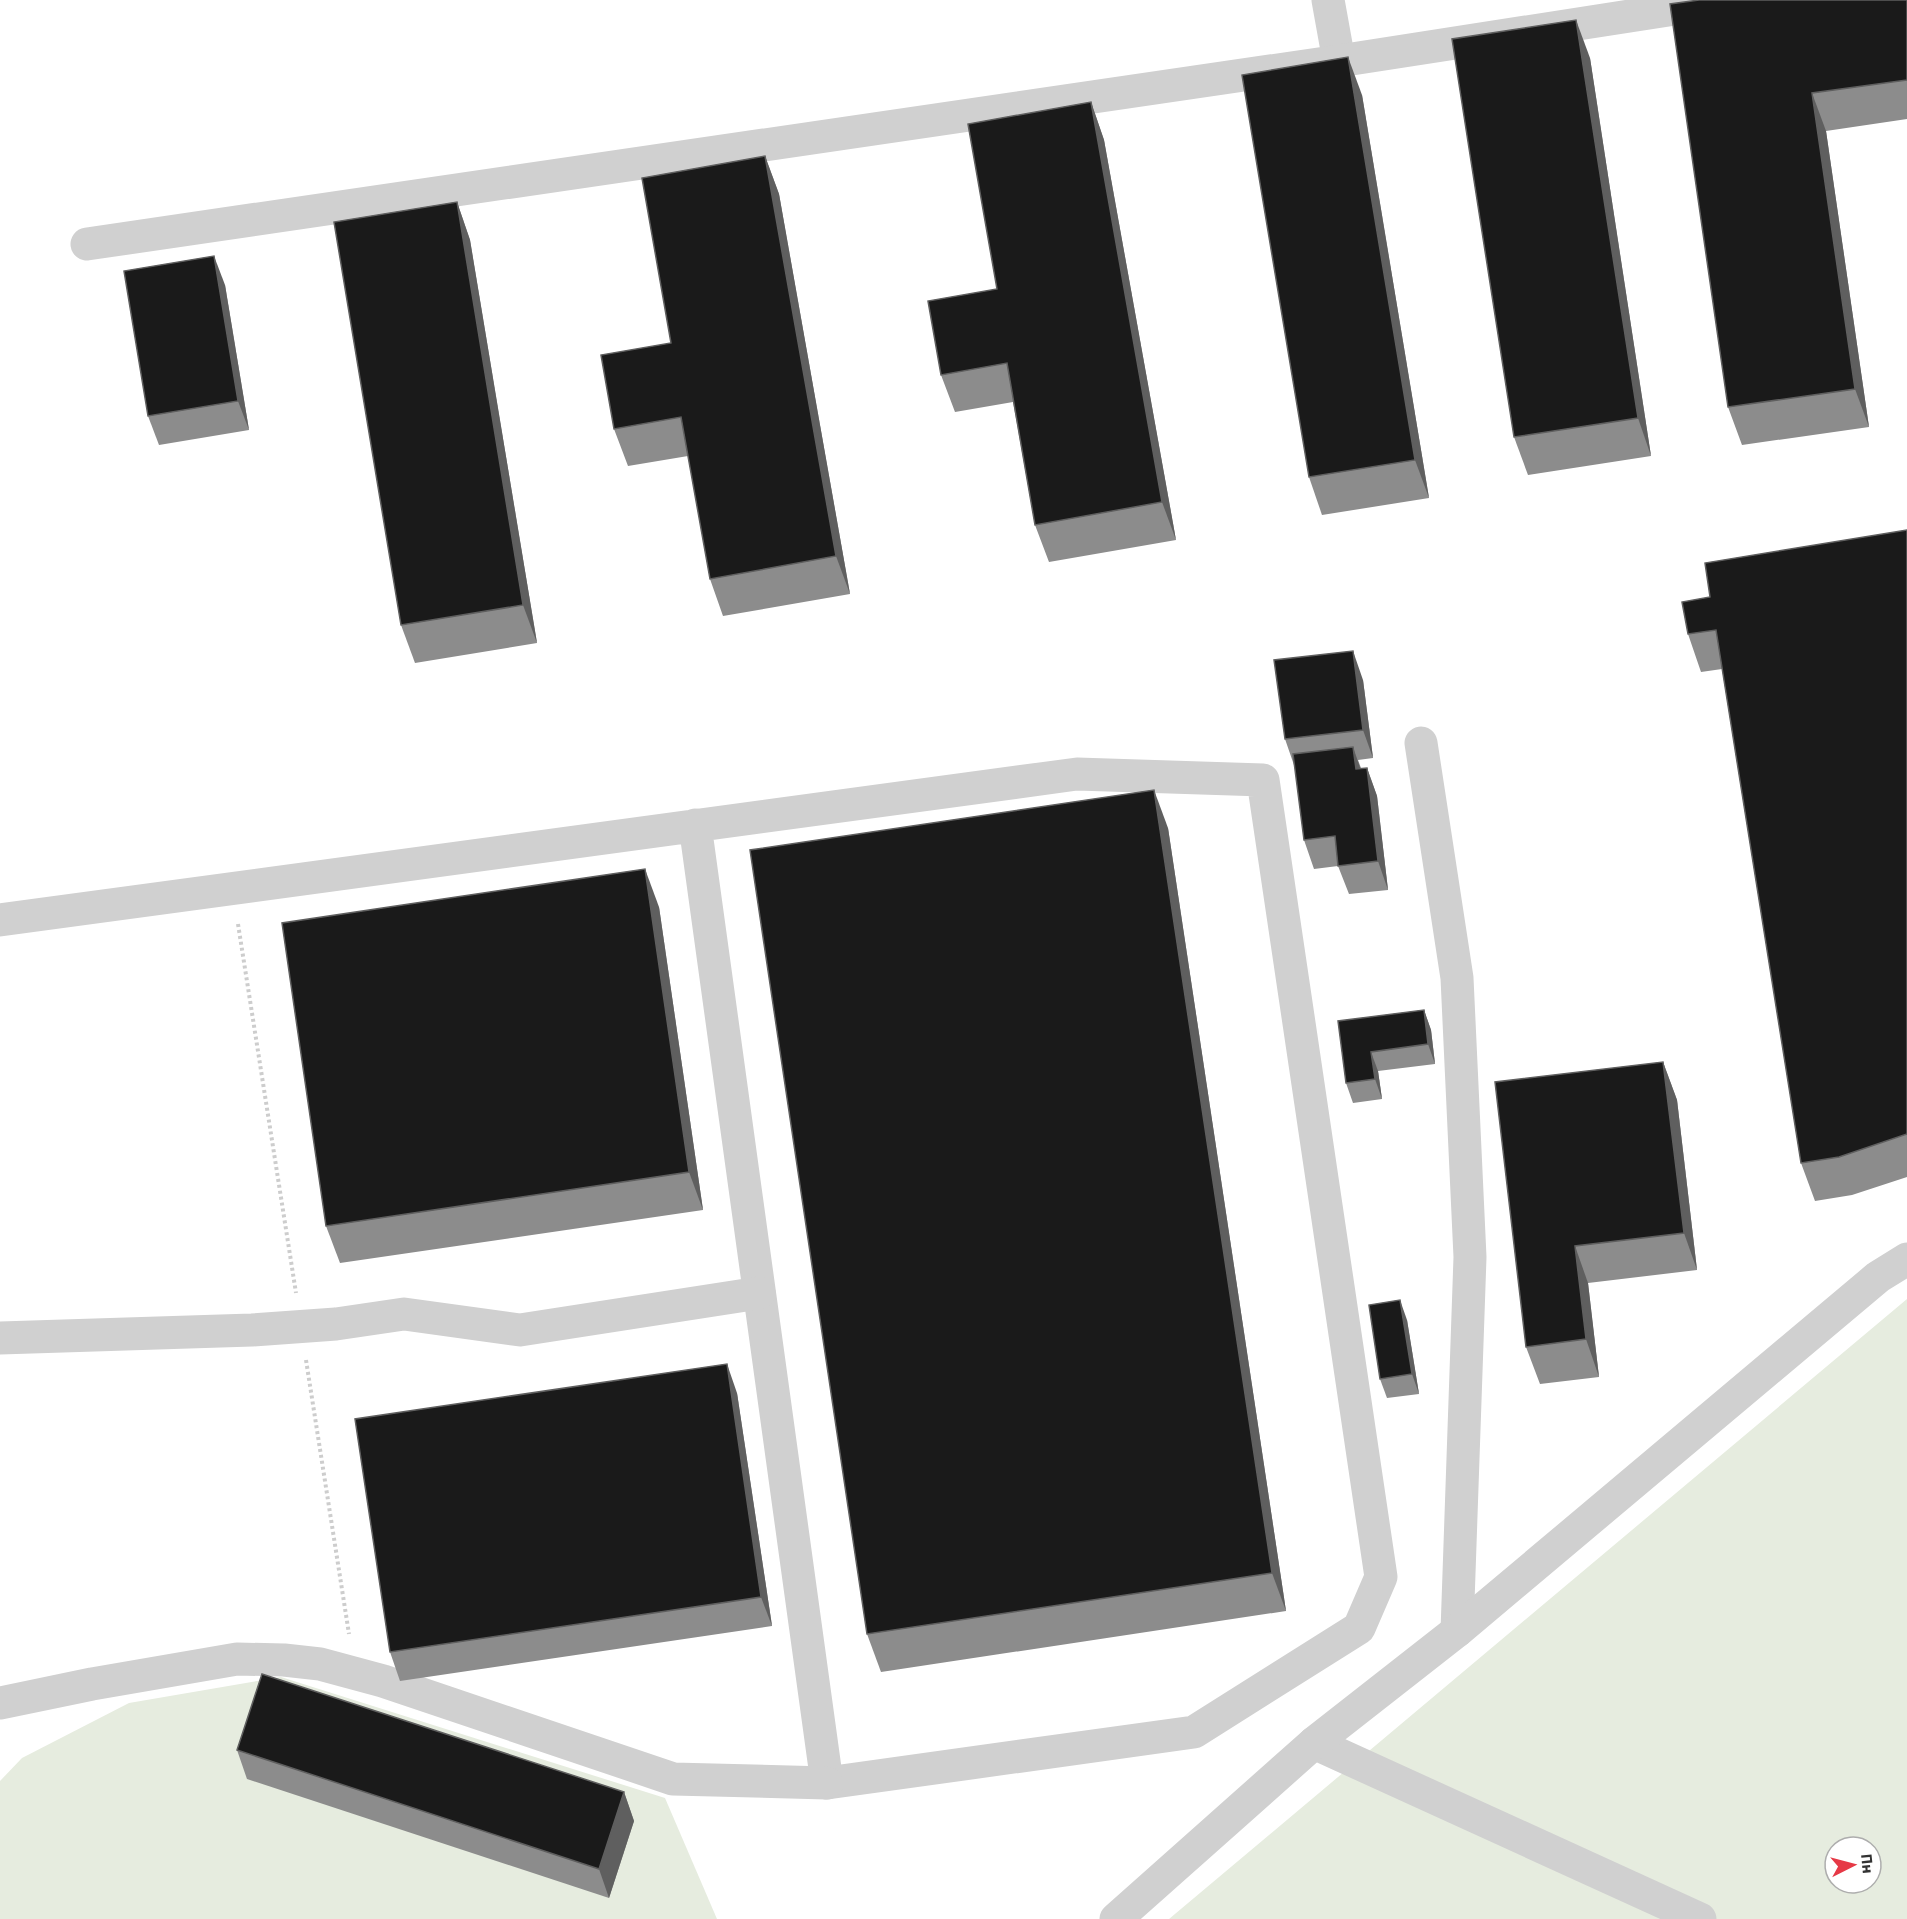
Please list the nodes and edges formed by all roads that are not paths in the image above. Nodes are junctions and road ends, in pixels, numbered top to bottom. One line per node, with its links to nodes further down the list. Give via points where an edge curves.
1 (1328, 0): 3 (street)
2 (1733, 0): 3 (street)
3 (1339, 61): 4 (street)
4 (87, 244)
5 (1421, 744): 11 (street, via 1457,978 1469,1245)
6 (695, 825): 7 (street); 9 (street); 14 (street, via 1077,774 1263,780 1381,1577 1359,1628 1194,1732)
7 (0, 920)
8 (1907, 1259): 11 (street, via 1878,1277)
9 (759, 1293): 10 (street, via 520,1330 404,1314 336,1324); 14 (street)
10 (0, 1338)
11 (1457, 1631): 13 (street)
12 (0, 1703): 14 (street, via 237,1659 284,1660 320,1664 383,1681 673,1779)
13 (1314, 1743): 15 (street); 16 (street)
14 (827, 1783)
15 (1116, 1919)
16 (1700, 1919)

